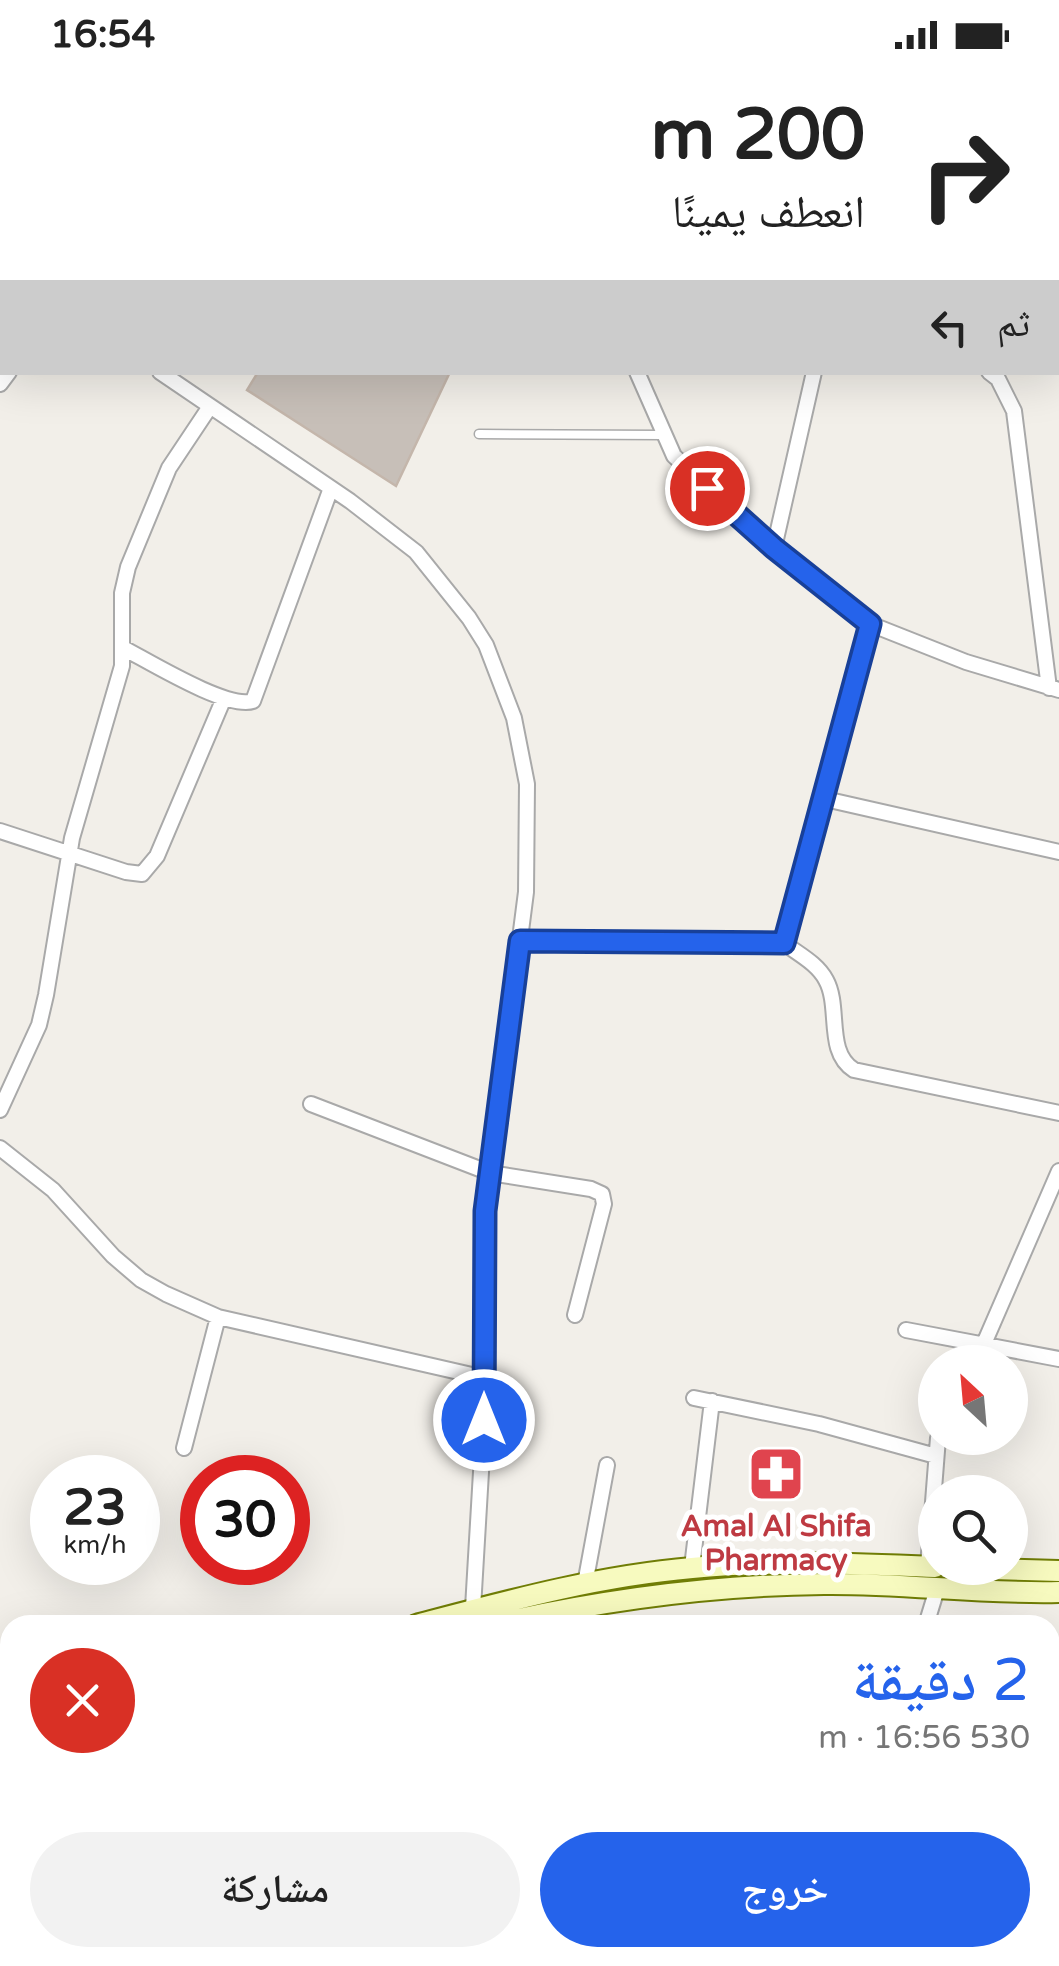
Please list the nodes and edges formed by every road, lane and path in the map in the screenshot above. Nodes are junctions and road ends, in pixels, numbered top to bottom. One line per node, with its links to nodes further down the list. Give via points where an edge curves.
1 (164, 375): 5 (street)
2 (638, 375): 7 (street)
3 (813, 375): 9 (street)
4 (992, 375): 12 (street, via 1014,411)
5 (209, 408): 8 (street); 11 (street, via 168,468 128,566)
6 (479, 434): 7 (lane)
7 (664, 435): 9 (street, via 674,456)
8 (330, 488): 13 (street, via 253,701 242,705); 18 (street, via 416,552 469,618 504,684 527,784)
9 (774, 548): 10 (street)
10 (870, 624): 12 (street); 14 (street)
11 (122, 648): 13 (street); 17 (street)
12 (1054, 689)
13 (224, 698): 17 (street, via 157,856 142,874)
14 (824, 798): 16 (street); 19 (street)
15 (0, 831): 17 (street)
16 (1059, 852)
17 (70, 854): 21 (street, via 39,1025)
18 (520, 941): 19 (street); 25 (street)
19 (784, 943): 22 (street, via 828,982 844,1064)
20 (311, 1104): 25 (street)
21 (0, 1110)
22 (1059, 1114)
23 (0, 1148): 27 (street, via 53,1190 141,1280)
24 (1059, 1171): 30 (street)
25 (490, 1173): 26 (street, via 602,1194); 33 (street)
26 (575, 1315)
27 (218, 1317): 33 (street); 36 (street)
28 (906, 1330): 29 (street)
29 (978, 1345)
30 (983, 1345)
31 (1028, 1354): 32 (street)
32 (1059, 1359)
33 (485, 1378): 47 (street)
34 (694, 1398): 35 (street)
35 (712, 1401): 37 (street); 41 (street)
36 (184, 1448)
37 (936, 1456): 39 (street)
38 (607, 1465): 44 (street)
39 (935, 1475)
40 (918, 1567): 41 (main road)
41 (692, 1568): 44 (main road)
42 (1028, 1570): 43 (main road)
43 (1059, 1571)
44 (586, 1584): 48 (main road)
45 (937, 1590): 46 (main road); 49 (main road, via 736,1586); 50 (street)
46 (1059, 1592)
47 (472, 1615)
48 (482, 1615)
49 (543, 1615)
50 (929, 1615)

